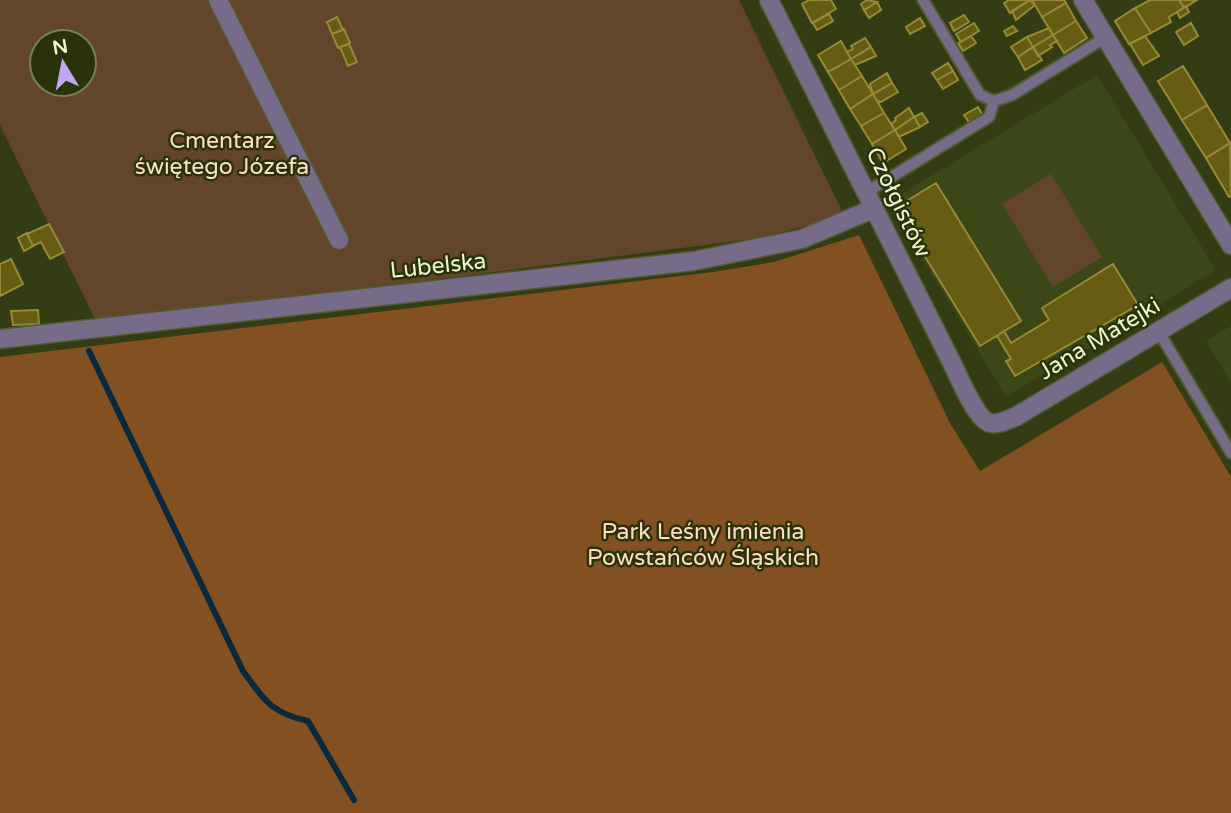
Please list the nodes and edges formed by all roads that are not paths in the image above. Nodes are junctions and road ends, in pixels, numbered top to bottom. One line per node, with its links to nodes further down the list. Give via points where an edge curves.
1 (218, 0): 8 (street)
2 (769, 0): 7 (street, Czołgistów)
3 (923, 0): 6 (lane, via 980,95)
4 (1083, 0): 5 (street)
5 (1106, 37): 6 (lane, via 1012,95); 9 (street)
6 (994, 101): 7 (lane, via 989,117)
7 (871, 200): 12 (street, Lubelska, via 802,239 706,259); 13 (street, Czołgistów, via 971,400)
8 (340, 240)
9 (1231, 245)
10 (1231, 288): 11 (street, Jana Matejki)
11 (1159, 332): 13 (street, Jana Matejki, via 1017,416); 14 (lane)
12 (0, 339)
13 (989, 423)
14 (1231, 453)

